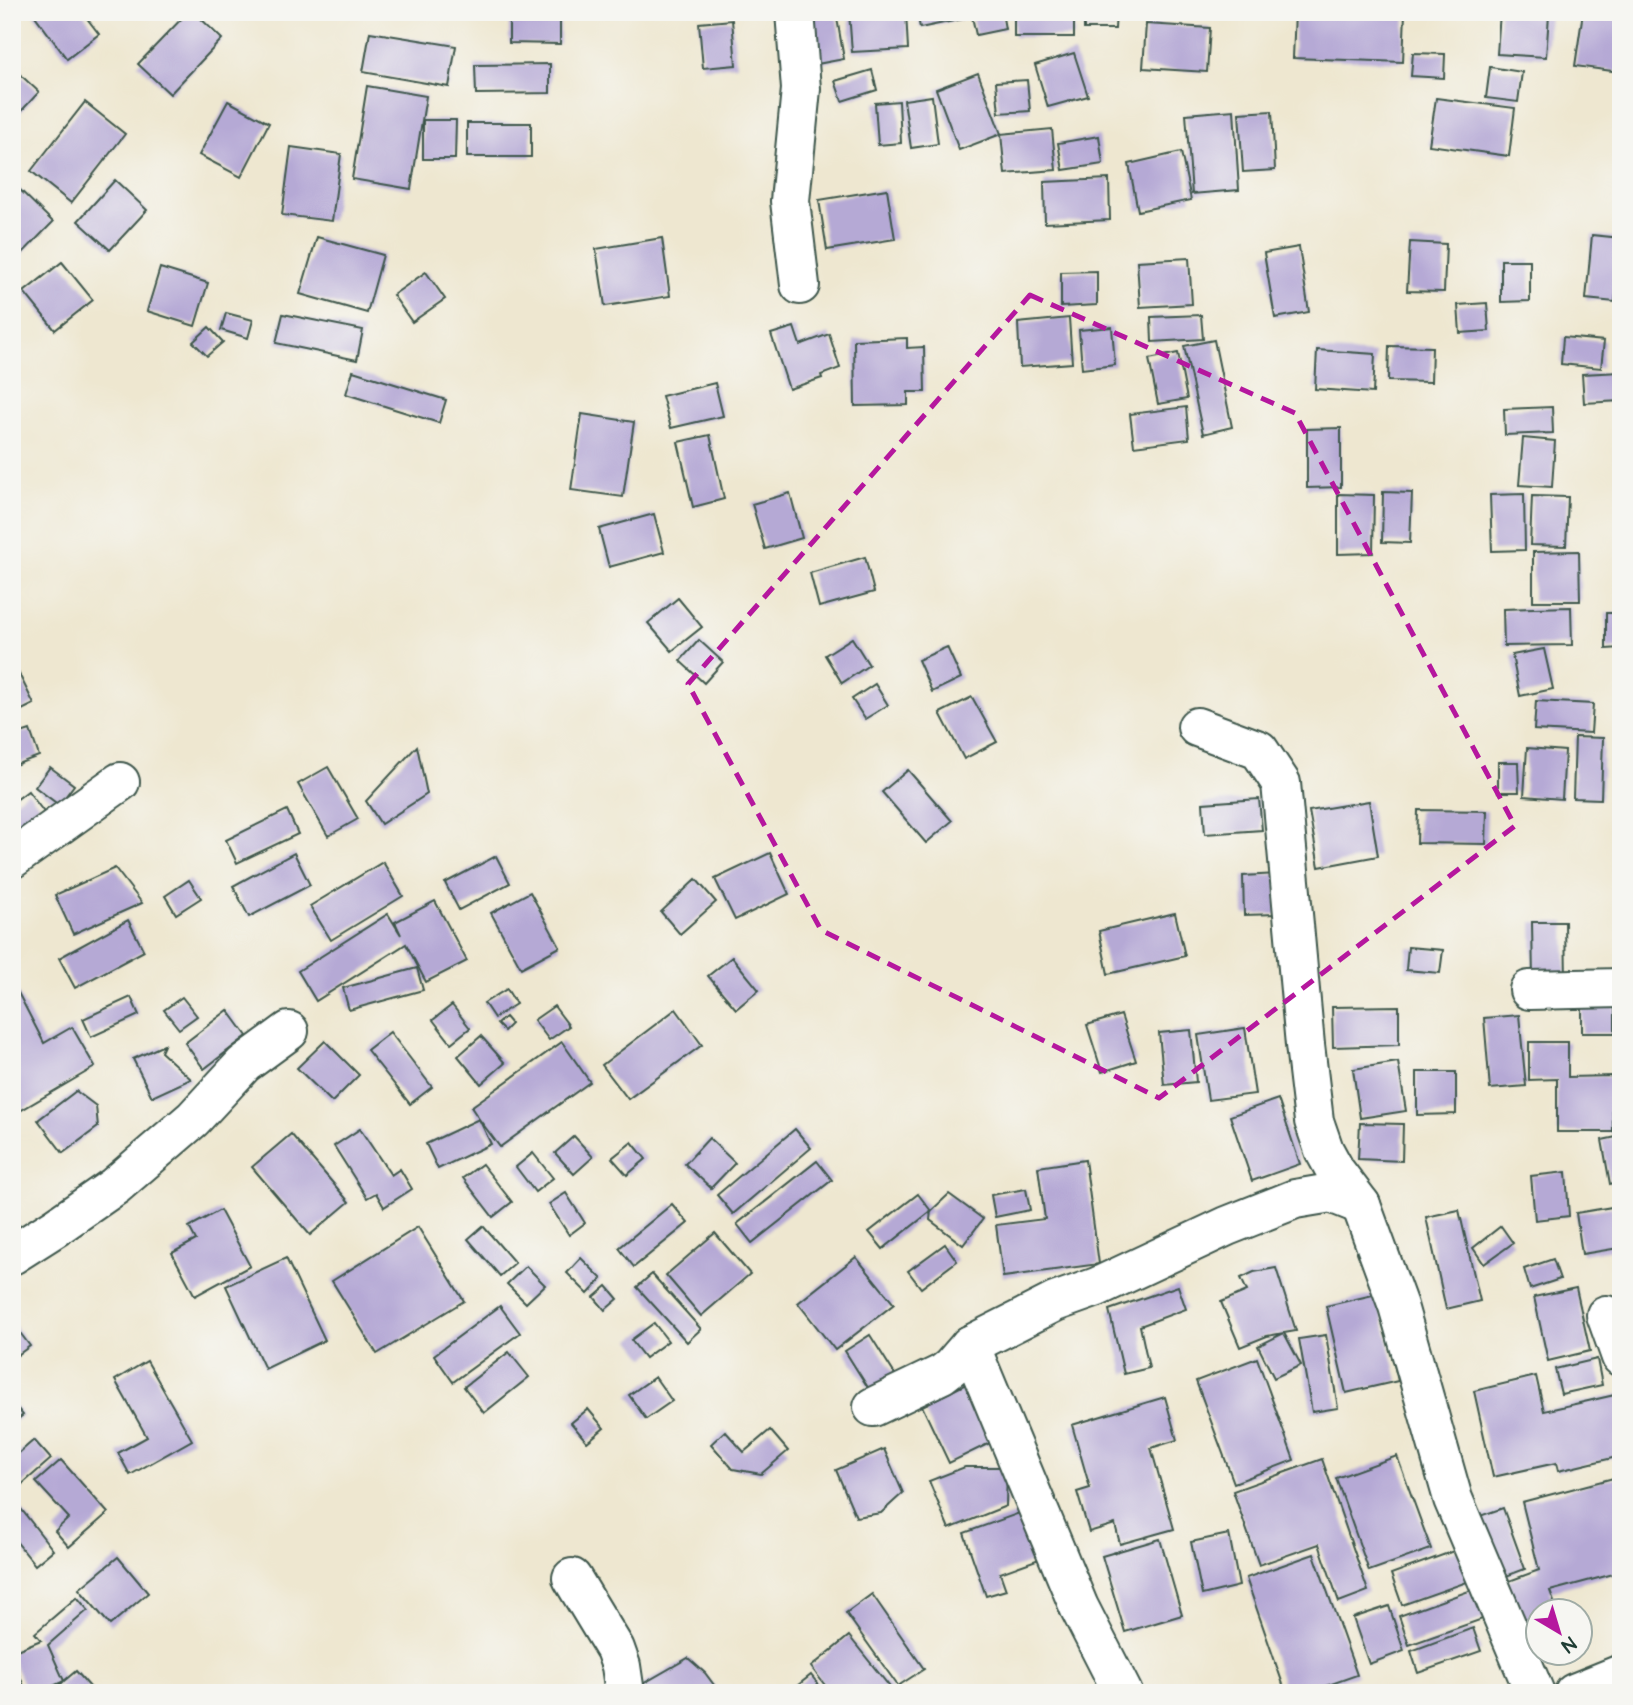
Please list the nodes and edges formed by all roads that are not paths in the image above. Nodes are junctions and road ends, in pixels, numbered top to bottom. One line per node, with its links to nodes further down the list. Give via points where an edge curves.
1 (795, 12): 2 (street, via 801,89 790,201)
2 (800, 285)
3 (1197, 727): 9 (street, via 1259,750 1281,783 1314,1121 1336,1172)
4 (120, 782): 5 (street)
5 (12, 859)
6 (1621, 988): 7 (street)
7 (1529, 989)
8 (289, 1031): 10 (street, via 244,1064 193,1119 115,1186)
9 (1362, 1205): 12 (street, via 1331,1194 1295,1199 1055,1302); 19 (street, via 1398,1306 1452,1499)
10 (12, 1255)
11 (1606, 1315): 13 (street)
12 (970, 1346): 14 (street, via 942,1374); 18 (street, via 1079,1606)
13 (1621, 1357)
14 (873, 1407)
15 (572, 1578): 17 (street, via 615,1649)
16 (1621, 1674): 20 (street)
17 (625, 1693)
18 (1123, 1693)
19 (1535, 1693)
20 (1574, 1693)

